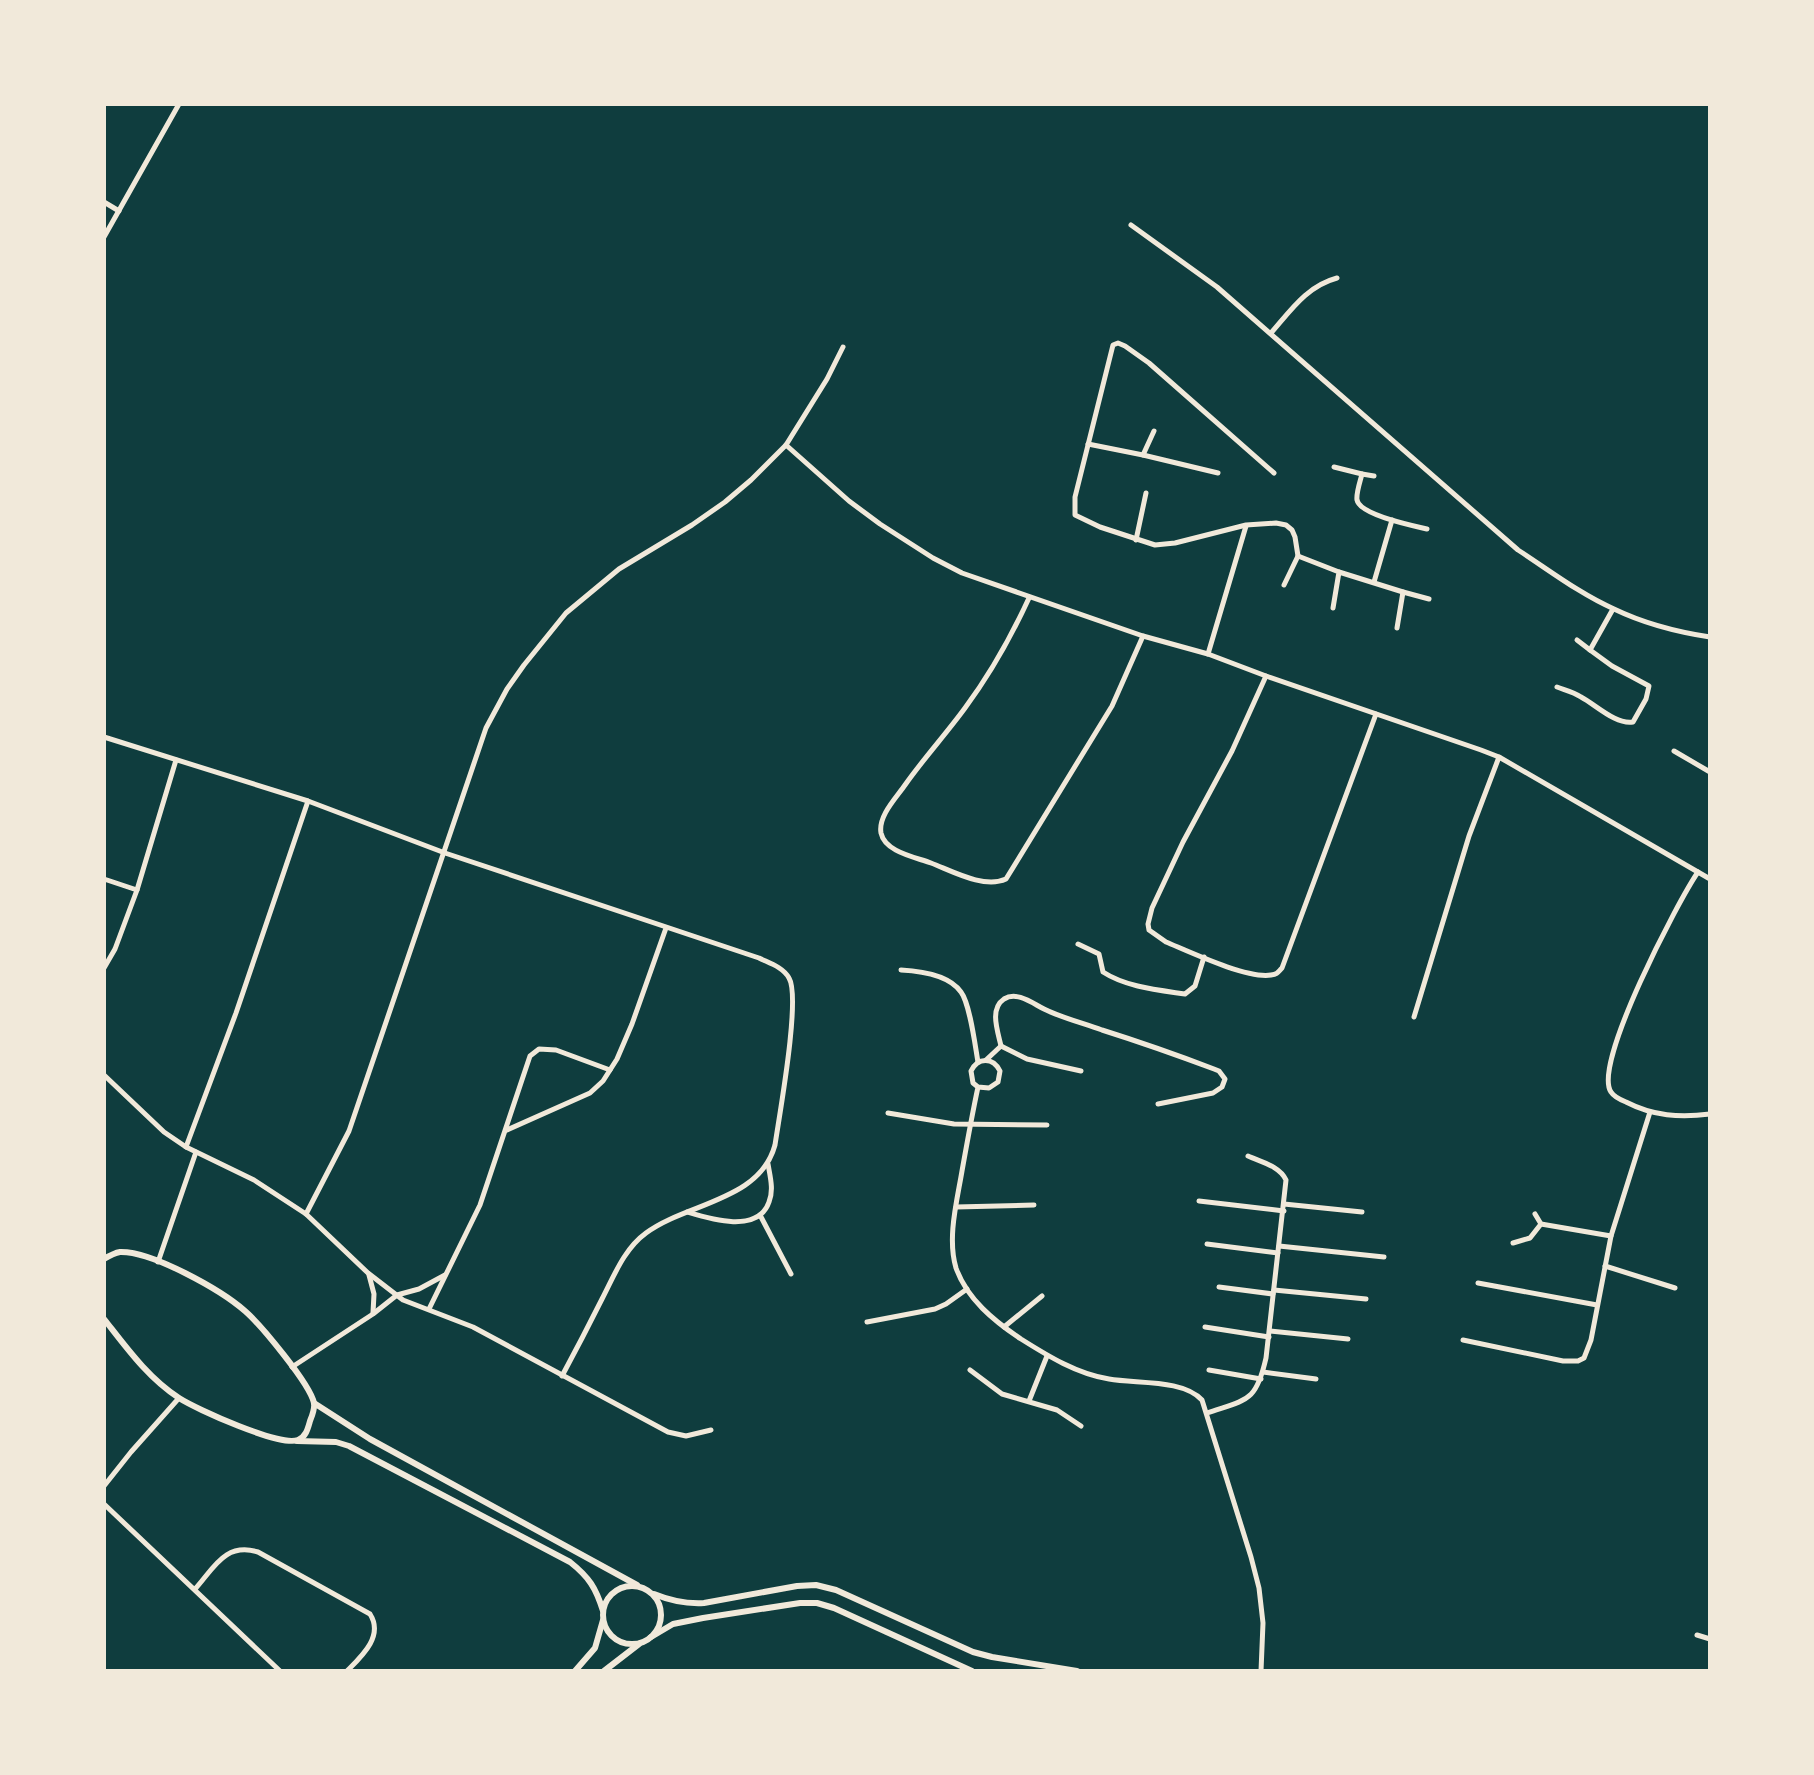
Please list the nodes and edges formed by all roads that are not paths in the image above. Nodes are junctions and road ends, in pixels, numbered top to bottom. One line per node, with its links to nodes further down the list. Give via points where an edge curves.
1 (179, 104): 3 (street)
2 (104, 202): 3 (street)
3 (119, 211): 5 (street)
4 (1131, 225): 7 (street)
5 (104, 237)
6 (1337, 278): 7 (street, via 1308,292)
7 (1271, 333): 31 (street, via 1518,550)
8 (843, 347): 11 (street)
9 (1154, 431): 12 (street)
10 (1088, 444): 12 (street); 15 (street, via 1111,350 1118,343 1149,363); 22 (street, via 1075,515)
11 (786, 445): 28 (street, via 906,542 962,573); 47 (street, via 725,502 619,569 549,633 507,689 486,728)
12 (1143, 455): 14 (street)
13 (1334, 467): 16 (street)
14 (1218, 473)
15 (1274, 473)
16 (1362, 474): 17 (street); 19 (street, via 1360,505)
17 (1374, 476)
18 (1146, 493): 22 (street)
19 (1392, 520): 21 (street); 25 (street)
20 (1246, 525): 22 (street, via 1166,545); 23 (street, via 1286,525 1295,537); 37 (street)
21 (1427, 529)
22 (1136, 540)
23 (1298, 556): 24 (street); 26 (street)
24 (1339, 572): 25 (street); 30 (street)
25 (1374, 582): 27 (street)
26 (1284, 585)
27 (1403, 592): 29 (street); 32 (street)
28 (1029, 598): 33 (street); 33 (street, via 1003,653 883,816 883,839 897,851 984,881 1006,879 1112,706)
29 (1429, 599)
30 (1333, 608)
31 (1613, 609): 34 (street); 36 (street)
32 (1397, 628)
33 (1143, 636): 37 (street)
34 (1710, 637)
35 (1577, 640): 36 (street)
36 (1590, 650): 39 (street, via 1649,686 1633,722 1620,721)
37 (1208, 654): 38 (street)
38 (1266, 676): 40 (street); 54 (street, via 1149,918 1154,935)
39 (1557, 687)
40 (1376, 714): 43 (street); 54 (street, via 1282,968 1261,975)
41 (104, 737): 44 (street)
42 (1674, 751): 45 (street)
43 (1499, 757): 48 (street); 57 (street)
44 (176, 760): 46 (street); 51 (street)
45 (1710, 772)
46 (308, 801): 47 (street); 72 (street)
47 (445, 853): 52 (street); 82 (street, via 349,1131)
48 (1698, 872): 50 (street); 66 (street, via 1650,960 1608,1071 1614,1096)
49 (104, 879): 51 (street)
50 (1710, 879)
51 (137, 890): 55 (street)
52 (666, 928): 61 (street); 75 (street, via 759,958 789,978 792,1020)
53 (1078, 944): 54 (street, via 1099,954 1103,972 1114,979 1185,994 1195,986)
54 (1204, 957)
55 (104, 968)
56 (901, 970): 60 (street, via 921,971 960,991)
57 (1414, 1017)
58 (1001, 1046): 59 (street); 62 (street, via 1027,1059); 65 (street, via 997,1007 1002,1000 1020,997 1214,1069 1225,1079 1213,1093)
59 (986, 1060): 60 (street); 64 (street, via 997,1066 1000,1077 994,1086)
60 (978, 1062): 64 (street, via 971,1077)
61 (610, 1070): 71 (street, via 590,1093); 71 (street, via 556,1050 535,1051)
62 (1081, 1071)
63 (104, 1075): 72 (street)
64 (978, 1087): 69 (street)
65 (1158, 1104)
66 (1650, 1112): 68 (street); 86 (street)
67 (888, 1113): 69 (street)
68 (1710, 1114)
69 (970, 1124): 70 (street); 78 (street)
70 (1047, 1125)
71 (506, 1130): 99 (street, via 480,1205)
72 (186, 1147): 73 (street)
73 (196, 1152): 82 (street, via 254,1180); 95 (street)
74 (1248, 1156): 79 (street, via 1283,1174)
75 (768, 1163): 80 (street, via 734,1191); 84 (street, via 770,1199)
76 (1199, 1201): 79 (street)
77 (1034, 1205): 78 (street)
78 (956, 1207): 103 (street, via 955,1265)
79 (1284, 1207): 81 (street); 89 (street)
80 (686, 1212): 84 (street, via 730,1222); 123 (street, via 647,1232 628,1250)
81 (1362, 1212)
82 (306, 1214): 97 (street)
83 (1535, 1214): 85 (street)
84 (760, 1215): 98 (street)
85 (1541, 1224): 86 (street); 87 (street, via 1530,1238)
86 (1611, 1236): 96 (street)
87 (1513, 1243)
88 (1207, 1244): 92 (street)
89 (1279, 1246): 92 (street); 93 (street)
90 (106, 1248): 91 (street)
91 (116, 1252): 94 (street); 95 (street)
92 (1278, 1253): 104 (street)
93 (1384, 1257)
94 (104, 1259)
95 (158, 1262): 119 (street, via 200,1280 247,1313)
96 (1605, 1266): 102 (street); 108 (street)
97 (368, 1273): 105 (street); 110 (street)
98 (791, 1274)
99 (445, 1275): 105 (street); 109 (street)
100 (1478, 1283): 108 (street)
101 (1219, 1287): 104 (street)
102 (1675, 1288)
103 (967, 1289): 112 (street, via 935,1309); 113 (street)
104 (1274, 1292): 107 (street); 115 (street)
105 (397, 1295): 109 (street); 110 (street)
106 (1042, 1296): 113 (street)
107 (1366, 1299)
108 (1597, 1305): 117 (street, via 1588,1352 1578,1361)
109 (429, 1309): 123 (street)
110 (373, 1314): 119 (street)
111 (104, 1319): 125 (street)
112 (867, 1322)
113 (1004, 1327): 118 (street)
114 (1205, 1327): 115 (street)
115 (1269, 1334): 116 (street); 122 (street)
116 (1348, 1339)
117 (1463, 1340)
118 (1047, 1356): 126 (street); 128 (street, via 1105,1378 1180,1386 1196,1394)
119 (292, 1367): 127 (street)
120 (970, 1370): 126 (street, via 1002,1394)
121 (1209, 1370): 122 (street)
122 (1262, 1375): 124 (street); 128 (street, via 1256,1391 1242,1401)
123 (562, 1376): 130 (street, via 668,1432 694,1436)
124 (1316, 1379)
125 (179, 1398): 131 (street, via 265,1436); 132 (street)
126 (1029, 1401): 129 (street, via 1057,1410)
127 (314, 1403): 131 (street, via 309,1427); 134 (street)
128 (1207, 1413): 149 (street, via 1259,1588)
129 (1081, 1426)
130 (711, 1430)
131 (297, 1441): 137 (street, via 349,1446 570,1562 590,1581)
132 (104, 1486)
133 (104, 1504): 135 (street)
134 (637, 1585): 136 (street); 137 (street, via 618,1588)
135 (195, 1589): 143 (street); 144 (street, via 230,1552 258,1552 370,1614 374,1636)
136 (654, 1594): 140 (street, via 662,1612); 148 (street, via 704,1603 816,1585 973,1652)
137 (603, 1611): 138 (street)
138 (603, 1620): 142 (street, via 622,1642); 145 (street, via 595,1648)
139 (1697, 1635): 141 (street)
140 (651, 1637): 142 (street); 147 (street, via 673,1624 817,1603)
141 (1710, 1639)
142 (642, 1642): 146 (street)
143 (280, 1671)
144 (347, 1671)
145 (575, 1671)
146 (604, 1671)
147 (972, 1671)
148 (1077, 1671)
149 (1261, 1671)

